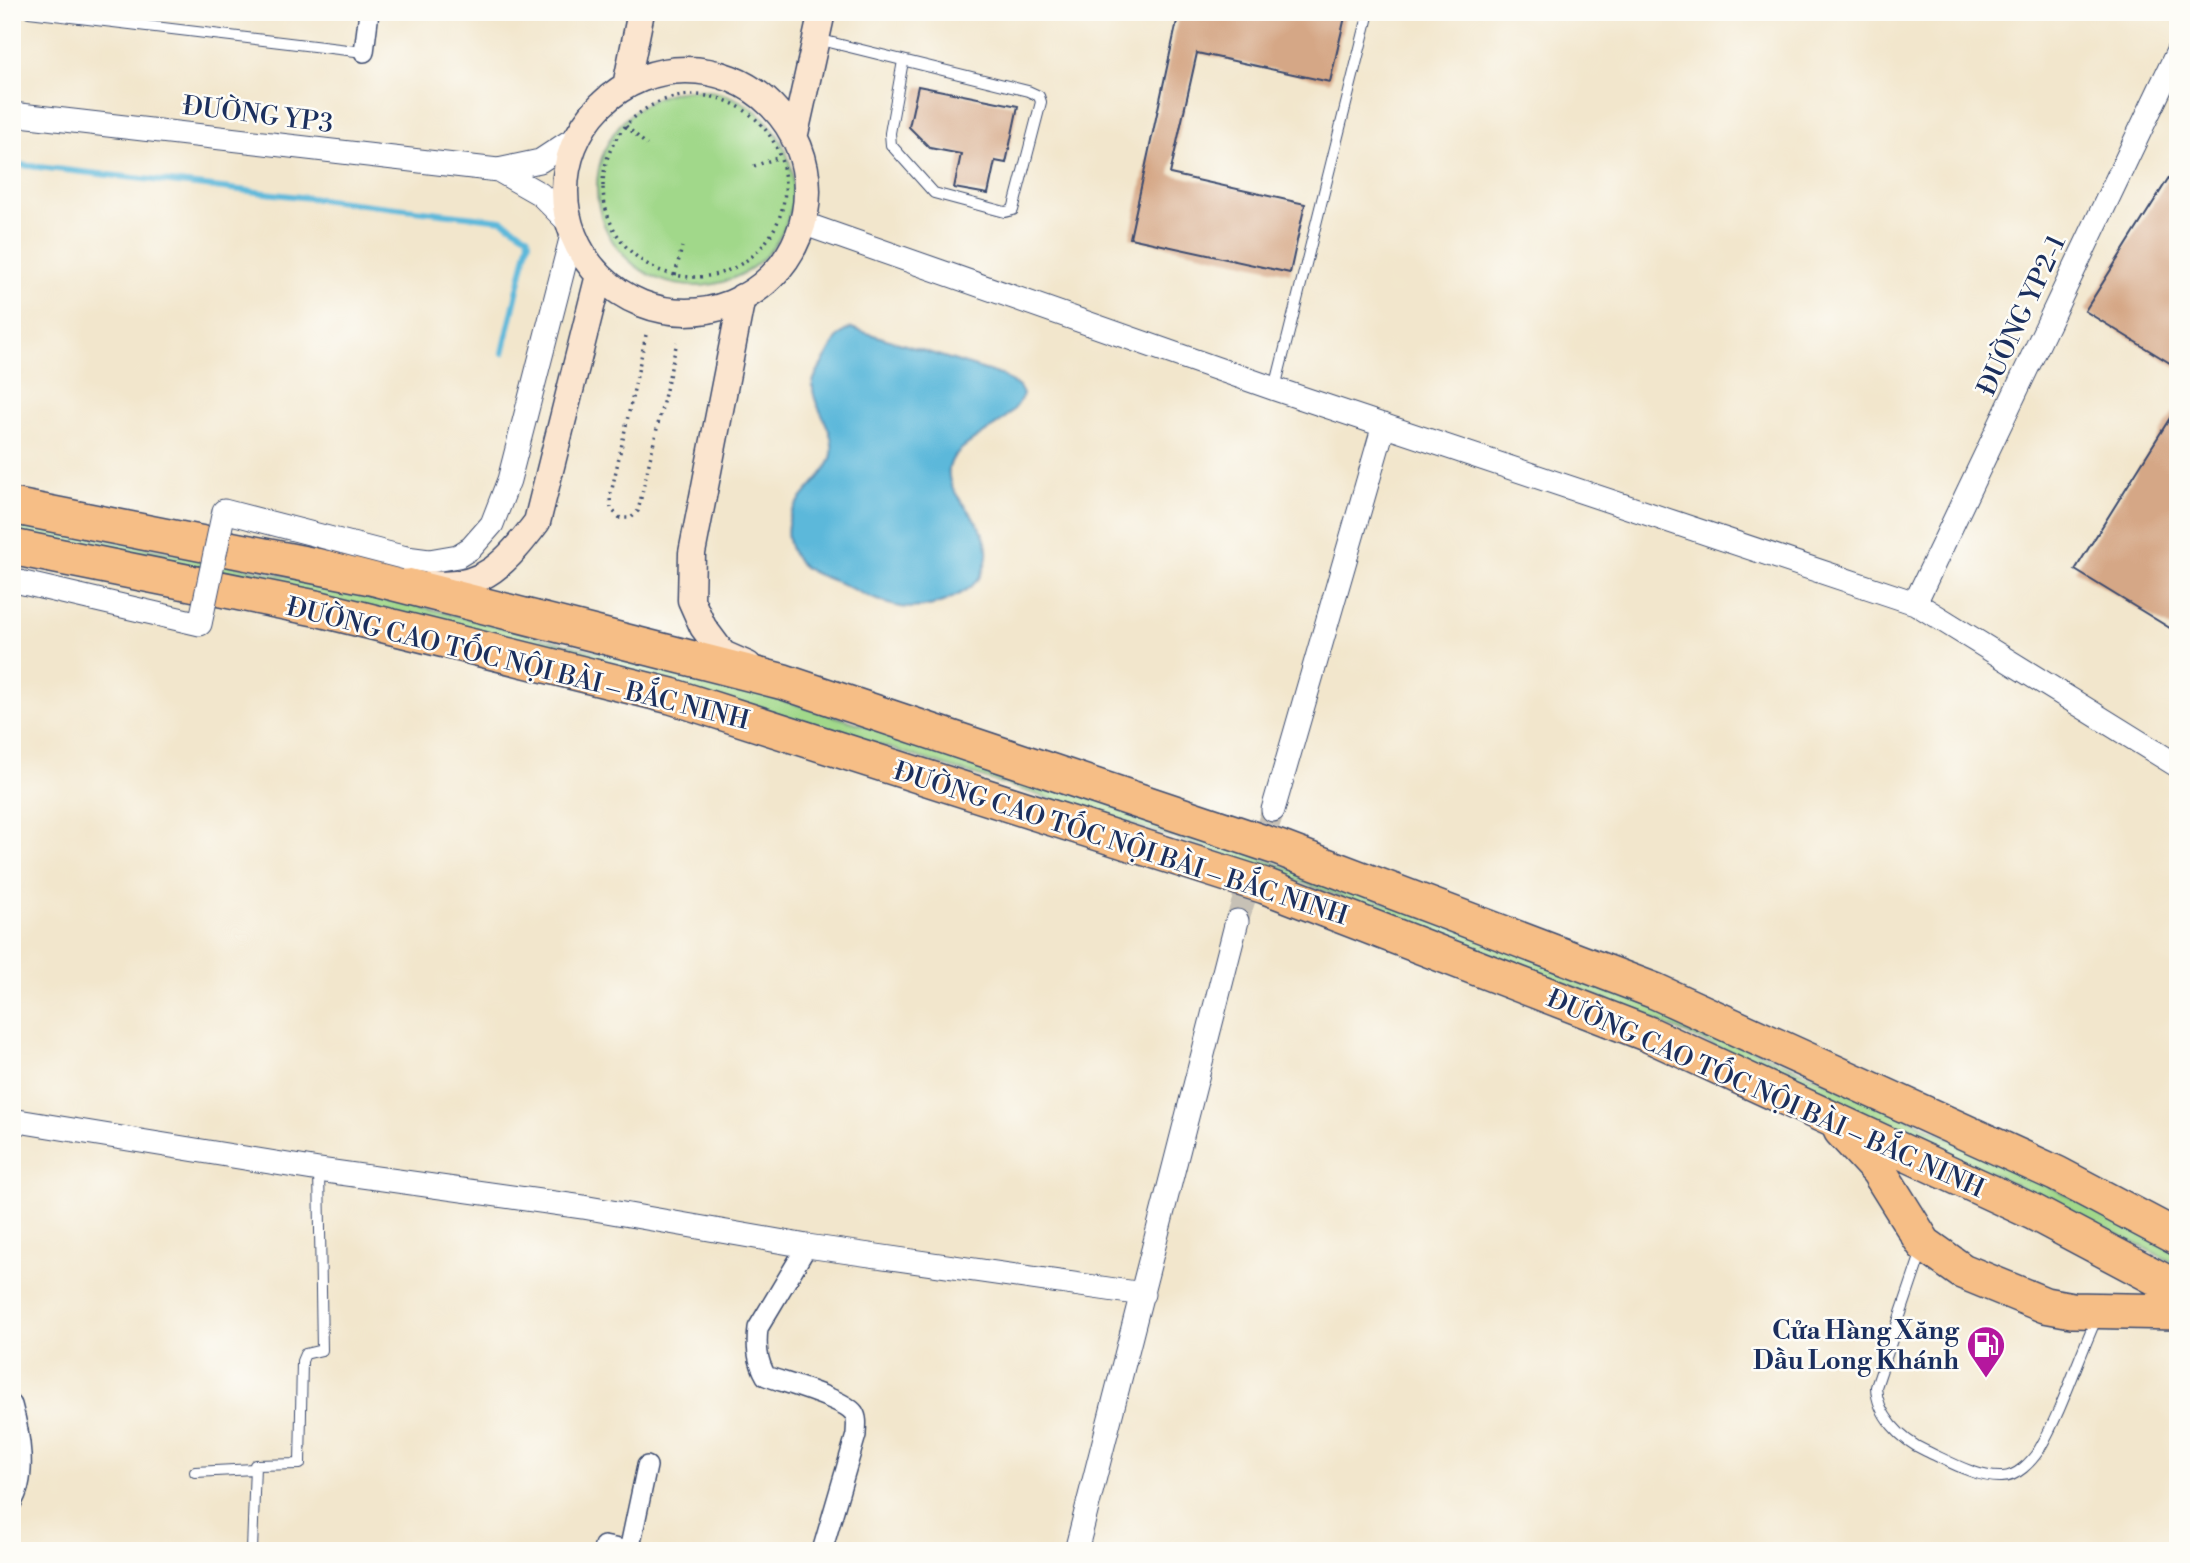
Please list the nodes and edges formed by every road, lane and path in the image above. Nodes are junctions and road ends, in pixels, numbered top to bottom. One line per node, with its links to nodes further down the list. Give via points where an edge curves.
1 (29, 12): 8 (lane)
2 (369, 12): 8 (street)
3 (641, 12): 10 (main road)
4 (822, 12): 6 (main road)
5 (1369, 12): 26 (lane)
6 (817, 39): 9 (lane); 15 (main road)
7 (2178, 51): 32 (street, ĐƯỜNG YP2-1)
8 (364, 52)
9 (903, 61): 9 (lane, via 1039,96 1017,207 1005,212 934,193 897,154 890,133)
10 (626, 86): 13 (main road, via 597,108); 15 (main road, via 670,72 722,76 766,101)
11 (12, 114): 17 (street, ĐƯỜNG YP3)
12 (626, 126): 14 (path); 15 (path, via 646,109 670,99 715,98 755,119 772,139); 22 (path, via 612,147 604,172 606,210 616,234 633,253 654,268)
13 (578, 136): 17 (street, via 540,161); 19 (main road, via 565,178)
14 (647, 145)
15 (787, 147): 16 (path); 18 (main road, via 806,176); 22 (path, via 784,201 776,226 761,247 741,264 718,274)
16 (754, 166)
17 (498, 170): 19 (street, via 540,194)
18 (802, 223): 23 (main road, via 792,250 779,267); 26 (street)
19 (570, 229): 21 (main road); 31 (street, bridge, via 509,480 492,524 471,548 458,556 429,561 406,558 224,511 200,624)
20 (682, 247): 22 (path)
21 (599, 275): 23 (main road, via 631,299 665,310 700,311); 30 (main road, via 537,522 513,554 486,576 455,587)
22 (675, 275)
23 (742, 297): 33 (main road, via 692,553 691,600 723,654)
24 (646, 335): 25 (path, via 610,499 611,509 620,518 631,518 638,511)
25 (677, 342)
26 (1275, 388): 27 (street)
27 (1384, 425): 32 (street); 35 (street)
28 (12, 506): 30 (highway, ĐƯỜNG CAO TỐC NỘI BÀI – BẮC NINH)
29 (12, 547): 37 (highway, ĐƯỜNG CAO TỐC NỘI BÀI – BẮC NINH, via 320,609 671,696 1265,886 1648,1034)
30 (371, 577): 33 (highway, ĐƯỜNG CAO TỐC NỘI BÀI – BẮC NINH)
31 (13, 581)
32 (1915, 603): 34 (street)
33 (784, 682): 40 (highway, ĐƯỜNG CAO TỐC NỘI BÀI – BẮC NINH, via 1279,848 1655,991 2057,1174)
34 (2178, 766)
35 (1273, 810)
36 (1237, 921): 44 (street)
37 (1832, 1119): 41 (highway, via 1878,1170); 43 (highway, ĐƯỜNG CAO TỐC NỘI BÀI – BẮC NINH, via 2033,1212)
38 (12, 1120): 39 (street)
39 (319, 1170): 42 (street, via 583,1207); 49 (lane, via 323,1347 320,1353 305,1354 302,1361 300,1464 255,1465)
40 (2178, 1238)
41 (1924, 1244): 45 (highway, via 1962,1271 2045,1306); 45 (lane, via 1877,1387 1877,1401 1891,1426 1922,1449 1984,1475 2004,1478 2014,1474 2038,1450)
42 (807, 1246): 44 (street); 54 (street, via 758,1328 756,1341 766,1376 842,1404 856,1421 856,1435)
43 (2178, 1289)
44 (1143, 1294): 55 (street)
45 (2100, 1310): 46 (highway)
46 (2178, 1312)
47 (12, 1405): 51 (street, via 20,1455 19,1492)
48 (647, 1466): 53 (street, via 629,1551 604,1546)
49 (254, 1469): 50 (lane); 52 (lane)
50 (195, 1472)
51 (12, 1502)
52 (252, 1551)
53 (603, 1551)
54 (822, 1551)
55 (1076, 1551)

